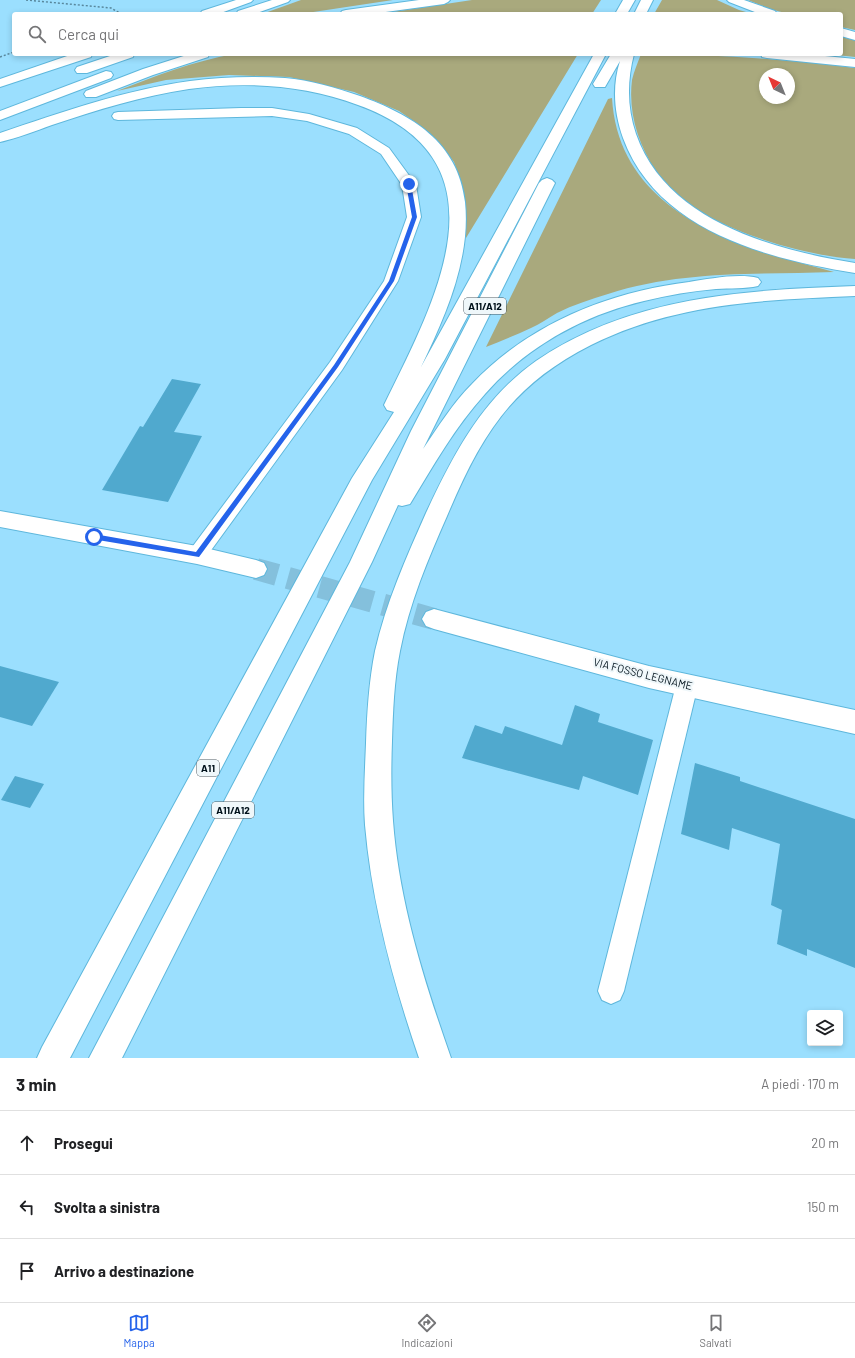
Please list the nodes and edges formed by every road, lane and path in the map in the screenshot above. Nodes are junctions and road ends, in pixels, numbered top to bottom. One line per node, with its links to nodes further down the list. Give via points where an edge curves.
1 (26, 0): 7 (path, via 111,8)
2 (248, 0): 8 (main road)
3 (284, 0): 9 (main road)
4 (444, 0): 10 (main road)
5 (629, 0): 11 (main road)
6 (733, 0): 12 (main road)
7 (118, 12)
8 (212, 12)
9 (248, 12)
10 (360, 12)
11 (622, 12)
12 (766, 12)
13 (843, 33): 14 (main road)
14 (855, 36)
15 (12, 53): 25 (path)
16 (80, 56): 28 (main road)
17 (122, 56): 27 (main road)
18 (137, 56): 29 (main road)
19 (159, 56): 30 (main road)
20 (197, 56): 32 (main road)
21 (599, 56): 37 (main road, A11/A12, via 436,359)
22 (616, 56): 40 (main road, A11/A12, via 563,153 424,424)
23 (628, 56): 34 (main road, via 622,85 622,110 627,129 634,150 663,190 692,212 738,236 802,258)
24 (787, 56): 26 (main road)
25 (0, 57)
26 (855, 63)
27 (70, 75)
28 (0, 83)
29 (47, 84)
30 (0, 116)
31 (118, 116): 39 (lane, via 272,112 309,118 353,131 385,151 409,184 414,217 391,281 336,366)
32 (0, 129)
33 (0, 138): 37 (main road, via 138,94 201,83 246,81 304,86 357,98 401,118 427,138 441,156 455,189 458,203 456,242 451,266 430,328)
34 (855, 268)
35 (855, 286): 40 (main road, via 782,282 693,286 628,300 564,324 518,353 478,388 447,429)
36 (855, 291): 48 (main road, via 723,298 662,310 610,328 562,354 528,377 493,409 472,440 452,479 403,596 389,643 380,698 379,822 391,907 407,972)
37 (363, 478): 46 (main road, A11)
38 (0, 519): 39 (main road)
39 (197, 555): 41 (main road)
40 (361, 562): 47 (main road, A11/A12)
41 (256, 569)
42 (434, 620): 43 (main road, VIA FOSSO LEGNAME)
43 (687, 685): 44 (main road, VIA FOSSO LEGNAME); 45 (lane)
44 (855, 722)
45 (611, 991)
46 (53, 1058)
47 (105, 1058)
48 (435, 1058)

